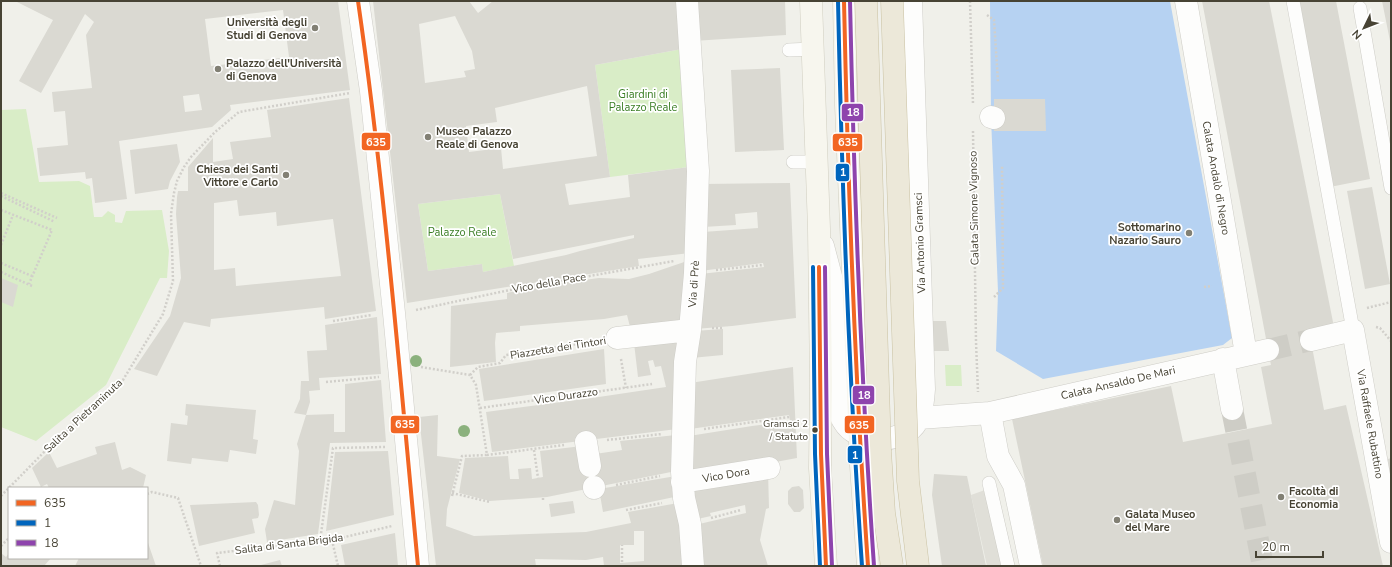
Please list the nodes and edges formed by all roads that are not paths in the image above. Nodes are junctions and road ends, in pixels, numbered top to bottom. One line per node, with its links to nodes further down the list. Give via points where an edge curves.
1 (358, 1): 35 (street, via 401,334)
2 (687, 1): 17 (street, Via di Prè, via 698,171)
3 (812, 1): 11 (main road)
4 (844, 1): 27 (main road, via 846,105)
5 (866, 1): 39 (highway, bridge, via 880,451 884,513)
6 (892, 1): 40 (highway, bridge, via 908,481)
7 (911, 1): 26 (street, Via Antonio Gramsci, via 924,389)
8 (1186, 1): 22 (street, Calata Andalò di Negro)
9 (1293, 1): 18 (lane)
10 (1360, 8): 15 (lane)
11 (813, 49): 12 (lane); 14 (main road)
12 (789, 50)
13 (793, 162): 14 (lane)
14 (816, 162): 16 (main road)
15 (1391, 188)
16 (819, 229): 27 (street, via 838,303 838,405 844,423); 37 (main road, via 820,459)
17 (690, 330): 19 (street); 33 (street, Via di Prè, via 685,362)
18 (1353, 330): 20 (street); 34 (street, Via Raffaele Rubattino)
19 (618, 338)
20 (1311, 340)
21 (1268, 350): 22 (street, Calata Ansaldo De Mari)
22 (1246, 354): 23 (street, Calata Ansaldo De Mari)
23 (1223, 359): 24 (street); 25 (street, Calata Ansaldo De Mari)
24 (1232, 409)
25 (985, 414): 26 (street, Calata Ansaldo De Mari); 29 (street)
26 (919, 418): 27 (street, via 912,428 895,438)
27 (861, 436): 38 (main road)
28 (586, 442): 31 (street)
29 (998, 456): 42 (lane, via 1001,481); 43 (street, via 1014,485)
30 (769, 468): 33 (street, Vico Dora)
31 (598, 482)
32 (989, 483): 41 (lane)
33 (683, 484): 36 (street, Via di Prè, via 690,524)
34 (1391, 542)
35 (418, 566)
36 (693, 566)
37 (826, 566)
38 (868, 566)
39 (892, 566)
40 (918, 566)
41 (1008, 566)
42 (1022, 566)
43 (1031, 566)

